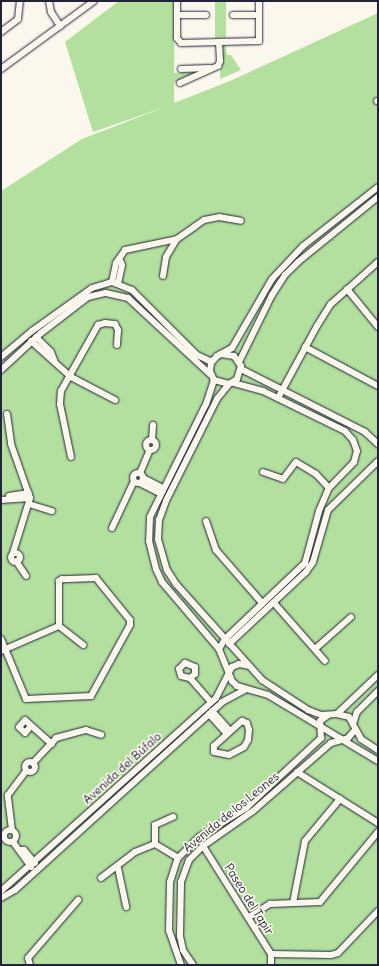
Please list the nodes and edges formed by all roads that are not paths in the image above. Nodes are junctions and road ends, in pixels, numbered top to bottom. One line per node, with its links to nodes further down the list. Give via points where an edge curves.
1 (20, 1): 11 (street, via 18,19)
2 (49, 1): 10 (street, via 51,12)
3 (94, 1): 10 (street)
4 (177, 1): 6 (street)
5 (259, 1): 9 (street)
6 (177, 15): 7 (street); 12 (street, via 178,42)
7 (206, 15)
8 (233, 15): 9 (street)
9 (259, 15): 12 (street, via 259,41)
10 (60, 26): 14 (street)
11 (1, 32)
12 (219, 42): 13 (street, via 220,61)
13 (213, 68): 15 (street); 16 (street)
14 (1, 69)
15 (181, 69)
16 (180, 83)
17 (378, 187): 31 (street, via 286,263 265,290 232,348)
18 (378, 197): 34 (street, via 302,258 286,275 272,295)
19 (241, 221): 20 (street, via 209,219)
20 (180, 237): 21 (street); 22 (street)
21 (160, 243): 22 (street); 25 (street, via 126,250 120,260 122,265)
22 (169, 251): 24 (street, via 164,261)
23 (378, 262): 26 (street)
24 (163, 276)
25 (115, 283): 32 (street, via 92,288); 33 (street, via 132,290 197,354)
26 (347, 289): 27 (street); 30 (street, via 331,304)
27 (378, 326)
28 (34, 339): 36 (street); 37 (street, via 46,357 54,360); 38 (street, via 88,297 106,293 121,295 141,309)
29 (117, 345): 37 (street, via 118,330 115,324 98,325)
30 (305, 347): 40 (street); 41 (street)
31 (221, 354): 33 (street); 34 (street, via 230,354)
32 (1, 357)
33 (213, 360): 38 (street, via 210,367)
34 (239, 362): 35 (street)
35 (241, 369): 39 (street); 41 (street)
36 (1, 370)
37 (71, 377): 43 (street); 49 (street, via 59,398)
38 (212, 378): 39 (street); 54 (street, via 206,404)
39 (231, 384): 42 (street, via 251,386); 67 (street, via 217,399 166,501 159,520 158,539 167,570 176,584)
40 (378, 386)
41 (281, 391): 42 (street); 45 (street)
42 (278, 398): 47 (street)
43 (115, 400)
44 (7, 414): 56 (street, via 11,444)
45 (340, 420): 47 (street); 48 (street)
46 (154, 425): 52 (street, via 152,440 156,446 150,450)
47 (337, 427): 53 (street, via 345,431 356,445 356,458)
48 (377, 442)
49 (71, 456)
50 (378, 461): 62 (street, via 328,510 311,566)
51 (263, 472): 53 (street, via 284,479 296,462 316,474)
52 (139, 479): 54 (street); 60 (street)
53 (329, 488): 63 (street, via 319,511 305,564)
54 (162, 490): 69 (street, via 150,517 149,540 154,562 162,582)
55 (1, 496): 56 (street)
56 (30, 498): 57 (street); 58 (street); 61 (street, via 10,558 16,561)
57 (1, 500)
58 (52, 511)
59 (206, 521): 63 (street, via 216,550)
60 (112, 528)
61 (26, 576)
62 (274, 603): 67 (street); 70 (street)
63 (262, 604): 67 (street)
64 (351, 617): 70 (street)
65 (59, 626): 68 (street); 71 (street); 71 (street, via 60,580 90,577 102,583 130,622 95,693 87,698 26,699)
66 (1, 639): 71 (street)
67 (227, 641): 69 (street); 73 (street)
68 (83, 645)
69 (219, 649): 74 (street)
70 (315, 649): 72 (street)
71 (5, 651)
72 (325, 661)
73 (251, 668): 74 (street, via 239,664); 84 (street, via 268,685 308,710)
74 (229, 671): 77 (street, Avenida del Búfalo); 78 (street, via 232,681)
75 (378, 675): 83 (street)
76 (190, 678): 81 (street)
77 (222, 689): 80 (street); 81 (street, Avenida del Búfalo)
78 (246, 690): 80 (street, Avenida del Búfalo); 86 (street, via 268,696)
79 (378, 691): 87 (street, Avenida de los Leones, via 358,712)
80 (230, 696): 82 (street, Avenida del Búfalo)
81 (211, 702): 95 (street, Avenida del Búfalo)
82 (210, 712): 88 (street); 95 (street, Avenida del Búfalo)
83 (337, 714): 84 (street); 87 (street, via 347,716)
84 (327, 716): 86 (street, Avenida de los Leones, via 321,719)
85 (31, 726): 91 (street)
86 (320, 727): 90 (street); 104 (street, Avenida de los Leones, via 320,738 246,808)
87 (354, 727): 90 (street, Avenida de los Leones, via 350,737); 92 (street, via 361,739)
88 (229, 733): 88 (street, via 214,746 213,751 217,754 233,754 247,744 249,730 245,722 241,722)
89 (102, 735): 91 (street, via 86,730 56,738)
90 (342, 739): 93 (street); 94 (street, Avenida de los Leones, via 331,743)
91 (52, 744): 99 (street, via 33,763 33,771 26,771 8,795)
92 (378, 750)
93 (378, 761)
94 (297, 772): 96 (street); 103 (street, Avenida de los Leones, via 253,811)
95 (124, 786): 107 (street, Avenida del Búfalo); 111 (street, Avenida del Búfalo, via 15,890)
96 (340, 799): 98 (street); 113 (street, via 305,841)
97 (173, 817): 102 (street, via 155,825)
98 (378, 823)
99 (12, 830): 101 (street, via 16,836); 101 (street, via 5,832 4,837 7,842)
100 (378, 832): 113 (street, via 320,902)
101 (13, 842): 107 (street, via 20,850 24,850)
102 (155, 844): 106 (street, Avenida de los Leones); 108 (street, via 135,852)
103 (203, 846): 105 (street, Avenida de los Leones); 116 (street, Paseo del Tapir)
104 (185, 849): 105 (street, via 186,854); 106 (street, Avenida de los Leones)
105 (192, 856): 118 (street, Avenida de los Leones, via 182,874)
106 (178, 858): 117 (street, Avenida de los Leones, via 171,876)
107 (33, 865): 110 (street, Avenida del Búfalo)
108 (118, 868): 109 (street); 114 (street)
109 (101, 878)
110 (1, 891)
111 (1, 898)
112 (78, 900): 120 (street, via 28,958)
113 (293, 903): 116 (street, via 270,904)
114 (126, 907)
115 (378, 911): 119 (street, via 338,953)
116 (249, 917): 119 (street, Paseo del Tapir)
117 (170, 926): 118 (street, via 175,923); 121 (street, Avenida de los Leones, via 171,939)
118 (180, 926): 122 (street, Avenida de los Leones, via 183,950)
119 (271, 954): 123 (street)
120 (30, 965)
121 (181, 965)
122 (193, 965)
123 (271, 965)

